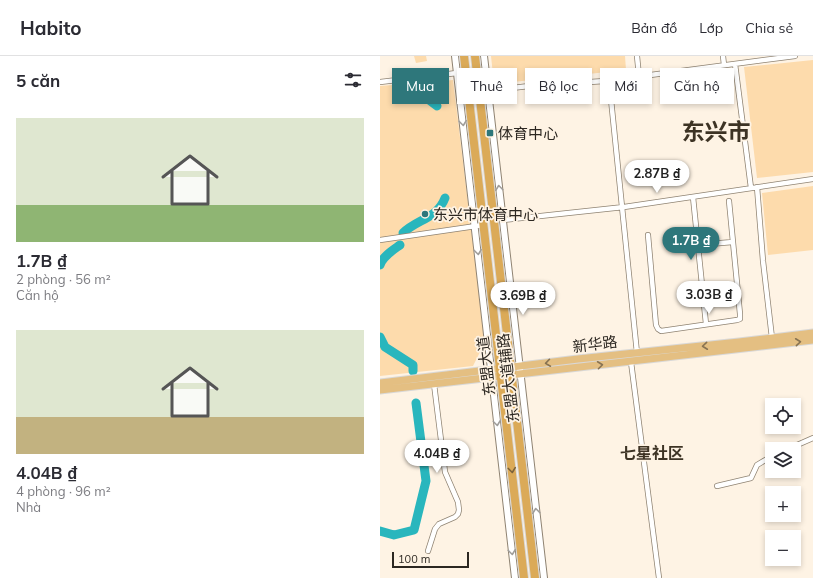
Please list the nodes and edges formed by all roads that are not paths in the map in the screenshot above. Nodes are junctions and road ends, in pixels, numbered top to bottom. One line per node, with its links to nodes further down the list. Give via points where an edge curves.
1 (455, 56): 12 (street, 东盟大道辅路)
2 (464, 56): 27 (highway, 东盟大道)
3 (475, 56): 40 (highway, 东盟大道)
4 (484, 56): 10 (street, 东盟大道辅路)
5 (637, 56): 11 (street)
6 (723, 56): 9 (street)
7 (795, 56): 8 (street)
8 (735, 64): 9 (street); 22 (street)
9 (724, 65): 13 (street)
10 (485, 68)
11 (638, 68)
12 (457, 73): 15 (street)
13 (652, 74)
14 (600, 81): 16 (street)
15 (380, 82)
16 (517, 87)
17 (461, 104): 28 (street, 东盟大道辅路, one-way to 28)
18 (490, 104): 26 (street, 东盟大道辅路, one-way to 18)
19 (611, 104): 25 (street)
20 (813, 179): 21 (street)
21 (757, 187): 22 (street); 35 (street)
22 (751, 188): 23 (street)
23 (693, 197): 25 (street); 32 (street)
24 (729, 201): 31 (street)
25 (622, 208): 26 (street); 37 (street)
26 (503, 220): 39 (street, 东盟大道辅路)
27 (483, 225): 28 (street); 41 (highway, 东盟大道)
28 (475, 226): 30 (street); 42 (street, 东盟大道辅路, one-way to 42)
29 (648, 235): 33 (street, via 658,329)
30 (380, 240)
31 (733, 242): 32 (street); 33 (street, via 740,318)
32 (697, 245): 33 (street)
33 (706, 324)
34 (813, 333): 35 (main road, 新华路)
35 (772, 338): 37 (main road, 新华路, one-way to 37)
36 (813, 340): 38 (main road, 新华路, one-way to 36)
37 (637, 353): 39 (main road, 新华路, one-way to 39)
38 (631, 362): 39 (main road, 新华路, one-way to 38); 55 (street)
39 (520, 370): 40 (main road, 新华路); 54 (street, 东盟大道辅路, one-way to 39)
40 (511, 371): 41 (main road, 新华路); 53 (highway, 东盟大道)
41 (500, 373): 42 (main road, 新华路); 52 (highway, 东盟大道, one-way to 52)
42 (492, 374): 43 (main road, 新华路); 44 (main road, 新华路); 51 (street, 东盟大道辅路, one-way to 51)
43 (380, 384)
44 (434, 384): 45 (main road, 新华路); 50 (street, via 445,472 460,510 455,517 439,524)
45 (380, 390)
46 (813, 438): 47 (street)
47 (801, 443)
48 (765, 460): 49 (street, via 757,465 751,478)
49 (717, 486)
50 (428, 551)
51 (515, 578)
52 (524, 578)
53 (535, 578)
54 (544, 578)
55 (659, 578)

